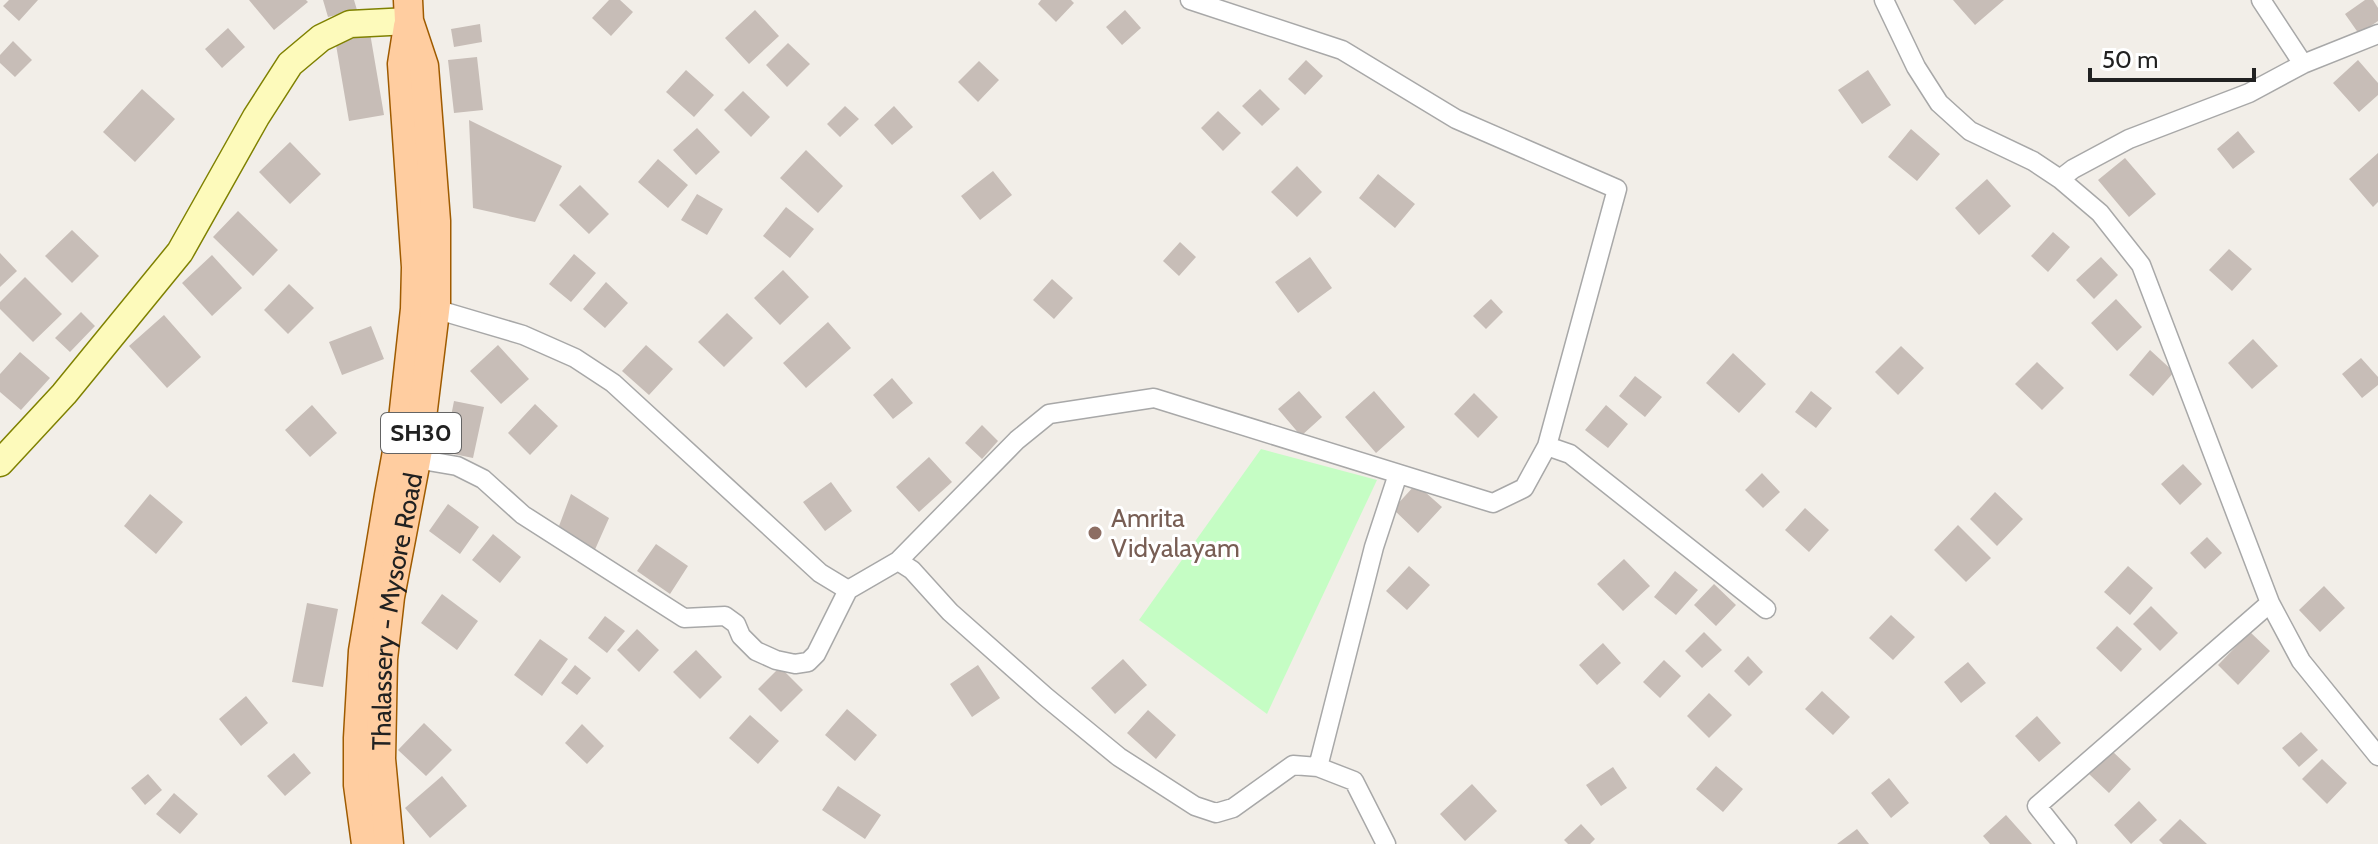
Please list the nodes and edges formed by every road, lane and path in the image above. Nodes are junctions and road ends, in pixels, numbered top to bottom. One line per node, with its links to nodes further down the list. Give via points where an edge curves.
1 (1190, 0): 9 (street, via 1342,50 1456,119 1617,189)
2 (1884, 0): 7 (street, via 1939,103 1970,131)
3 (2261, 0): 6 (street)
4 (408, 11): 8 (main road, Thalassery - Mysore Road / SH30, via 424,66 436,221); 11 (street, via 350,24 321,38 290,64 180,252); 19 (main road, via 402,64 415,309 403,419 363,651 358,785)
5 (2378, 34): 6 (street)
6 (2303, 64): 7 (street, via 2249,93 2129,139)
7 (2060, 179): 15 (street, via 2100,213 2141,265)
8 (435, 309): 10 (main road, Thalassery - Mysore Road / SH30); 14 (street, via 523,335 575,358 613,383 820,573)
9 (1547, 446): 12 (street, via 1524,488 1493,503); 16 (street, via 1570,454)
10 (416, 459): 14 (street, via 457,466 483,479 523,515 655,601 684,618 725,616 756,651 776,660 808,662); 20 (main road, Thalassery - Mysore Road / SH30, via 383,659 381,759)
11 (0, 463)
12 (1398, 474): 13 (street, via 1154,398 1049,414); 18 (street)
13 (898, 561): 14 (street); 18 (street, via 1046,697 1119,757 1195,806 1216,813 1233,808 1293,765)
14 (848, 590)
15 (2270, 603): 17 (street, via 2301,661); 22 (street, via 2037,806)
16 (1766, 609)
17 (2378, 756)
18 (1318, 767): 21 (street, via 1354,781)
19 (366, 844)
20 (389, 844)
21 (1386, 844)
22 (2067, 844)

